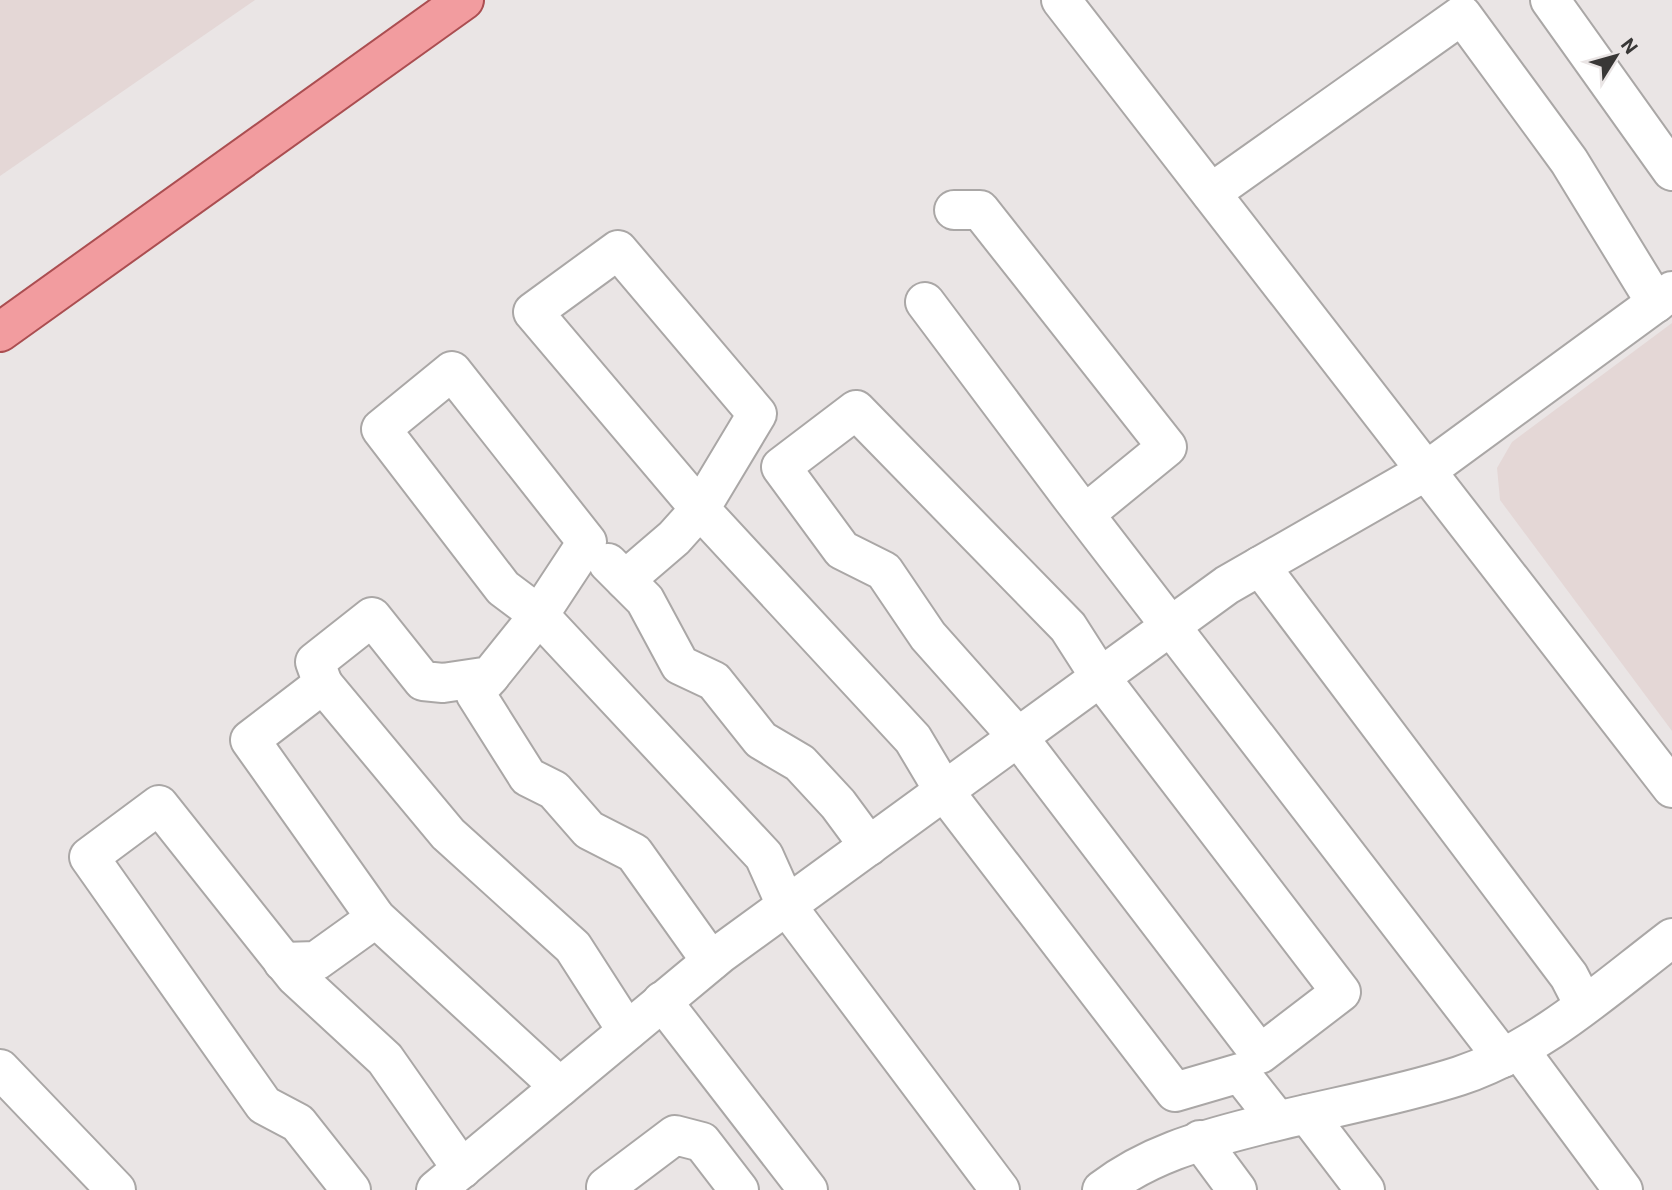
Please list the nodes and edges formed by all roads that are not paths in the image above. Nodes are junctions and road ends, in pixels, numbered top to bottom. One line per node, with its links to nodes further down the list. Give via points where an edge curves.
1 (464, 0): 9 (main road)
2 (1061, 0): 5 (street)
3 (1550, 0): 4 (street)
4 (1672, 171)
5 (1211, 193): 7 (street, via 1462,15); 10 (street)
6 (954, 210): 12 (street, via 981,210 1167,447)
7 (1664, 297): 10 (street)
8 (925, 302): 12 (street)
9 (0, 332)
10 (1426, 471): 14 (street); 22 (street)
11 (700, 509): 11 (street, via 533,312 618,250 757,414); 15 (street); 23 (street, via 913,739)
12 (1085, 514): 17 (street)
13 (587, 542): 15 (street); 16 (street); 16 (street, via 452,371 381,429 503,588)
14 (1260, 566): 17 (street); 31 (street, via 1569,976)
15 (625, 580): 24 (street, via 645,600 680,665 714,681 761,740 800,763)
16 (539, 615): 18 (street); 25 (street, via 764,856)
17 (1172, 625): 19 (street); 33 (street)
18 (490, 676): 20 (street, via 423,681 372,617 315,662); 28 (street, via 475,693 528,777 554,790 589,830 634,853)
19 (1100, 677): 21 (street); 21 (street, via 1068,627 856,410 781,467 842,550 884,571 928,635); 34 (street, via 1341,992)
20 (323, 684): 26 (street, via 250,740); 32 (street, via 448,834 573,947)
21 (1018, 737): 23 (street); 34 (street)
22 (1672, 788)
23 (944, 791): 24 (street); 34 (street, via 1175,1092)
24 (869, 846): 25 (street)
25 (786, 905): 28 (street); 45 (street)
26 (376, 918): 29 (street, via 316,961); 36 (street)
27 (1672, 938): 31 (street)
28 (711, 961): 30 (street)
29 (283, 962): 39 (street, via 385,1059); 41 (street, via 159,805 89,857 264,1105 298,1123)
30 (662, 1001): 32 (street); 44 (street)
31 (1584, 1005): 33 (street)
32 (627, 1031): 36 (street)
33 (1511, 1054): 37 (street, via 1460,1075); 49 (street)
34 (1250, 1064): 37 (street)
35 (0, 1069): 40 (street)
36 (560, 1087): 39 (street)
37 (1292, 1117): 38 (street); 48 (street)
38 (1200, 1140): 46 (street, via 1120,1176); 47 (street)
39 (449, 1179)
40 (116, 1190)
41 (351, 1190)
42 (608, 1190): 43 (street, via 606,1187 675,1135 702,1142)
43 (739, 1190)
44 (808, 1190)
45 (1000, 1190)
46 (1102, 1190)
47 (1237, 1190)
48 (1365, 1190)
49 (1623, 1190)

